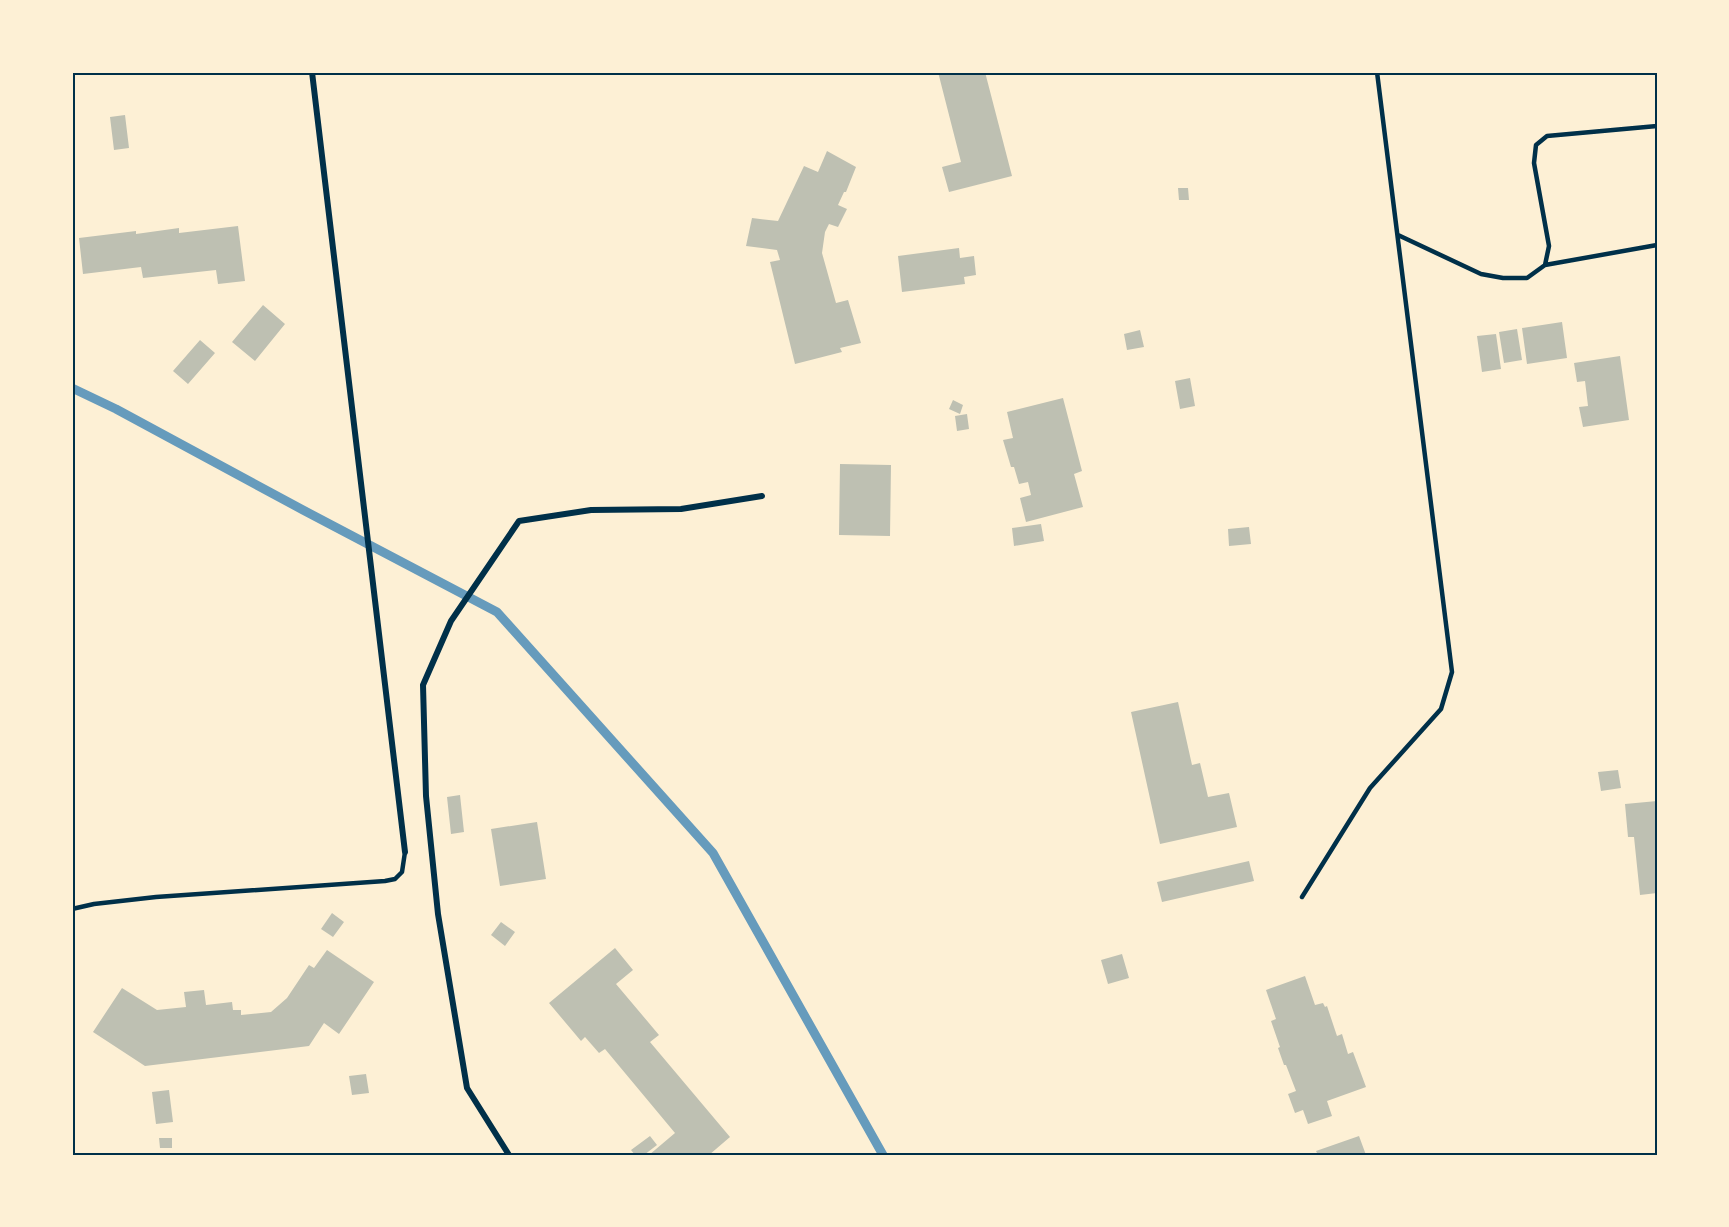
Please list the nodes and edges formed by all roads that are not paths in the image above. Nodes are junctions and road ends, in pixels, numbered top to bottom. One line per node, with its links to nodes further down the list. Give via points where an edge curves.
1 (312, 72): 8 (street)
2 (1377, 72): 4 (lane)
3 (1657, 126): 6 (lane, via 1546,136 1536,145 1534,163 1549,246)
4 (1398, 235): 6 (lane, via 1481,274 1527,278); 9 (lane, via 1452,672 1441,709 1370,788)
5 (1657, 245): 6 (lane)
6 (1545, 265)
7 (762, 496): 11 (street, via 681,509 591,510 519,521 451,621 423,685 426,796 438,914 466,1088)
8 (405, 852): 10 (lane, via 402,872 385,881 156,897)
9 (1302, 897)
10 (72, 909)
11 (509, 1155)

